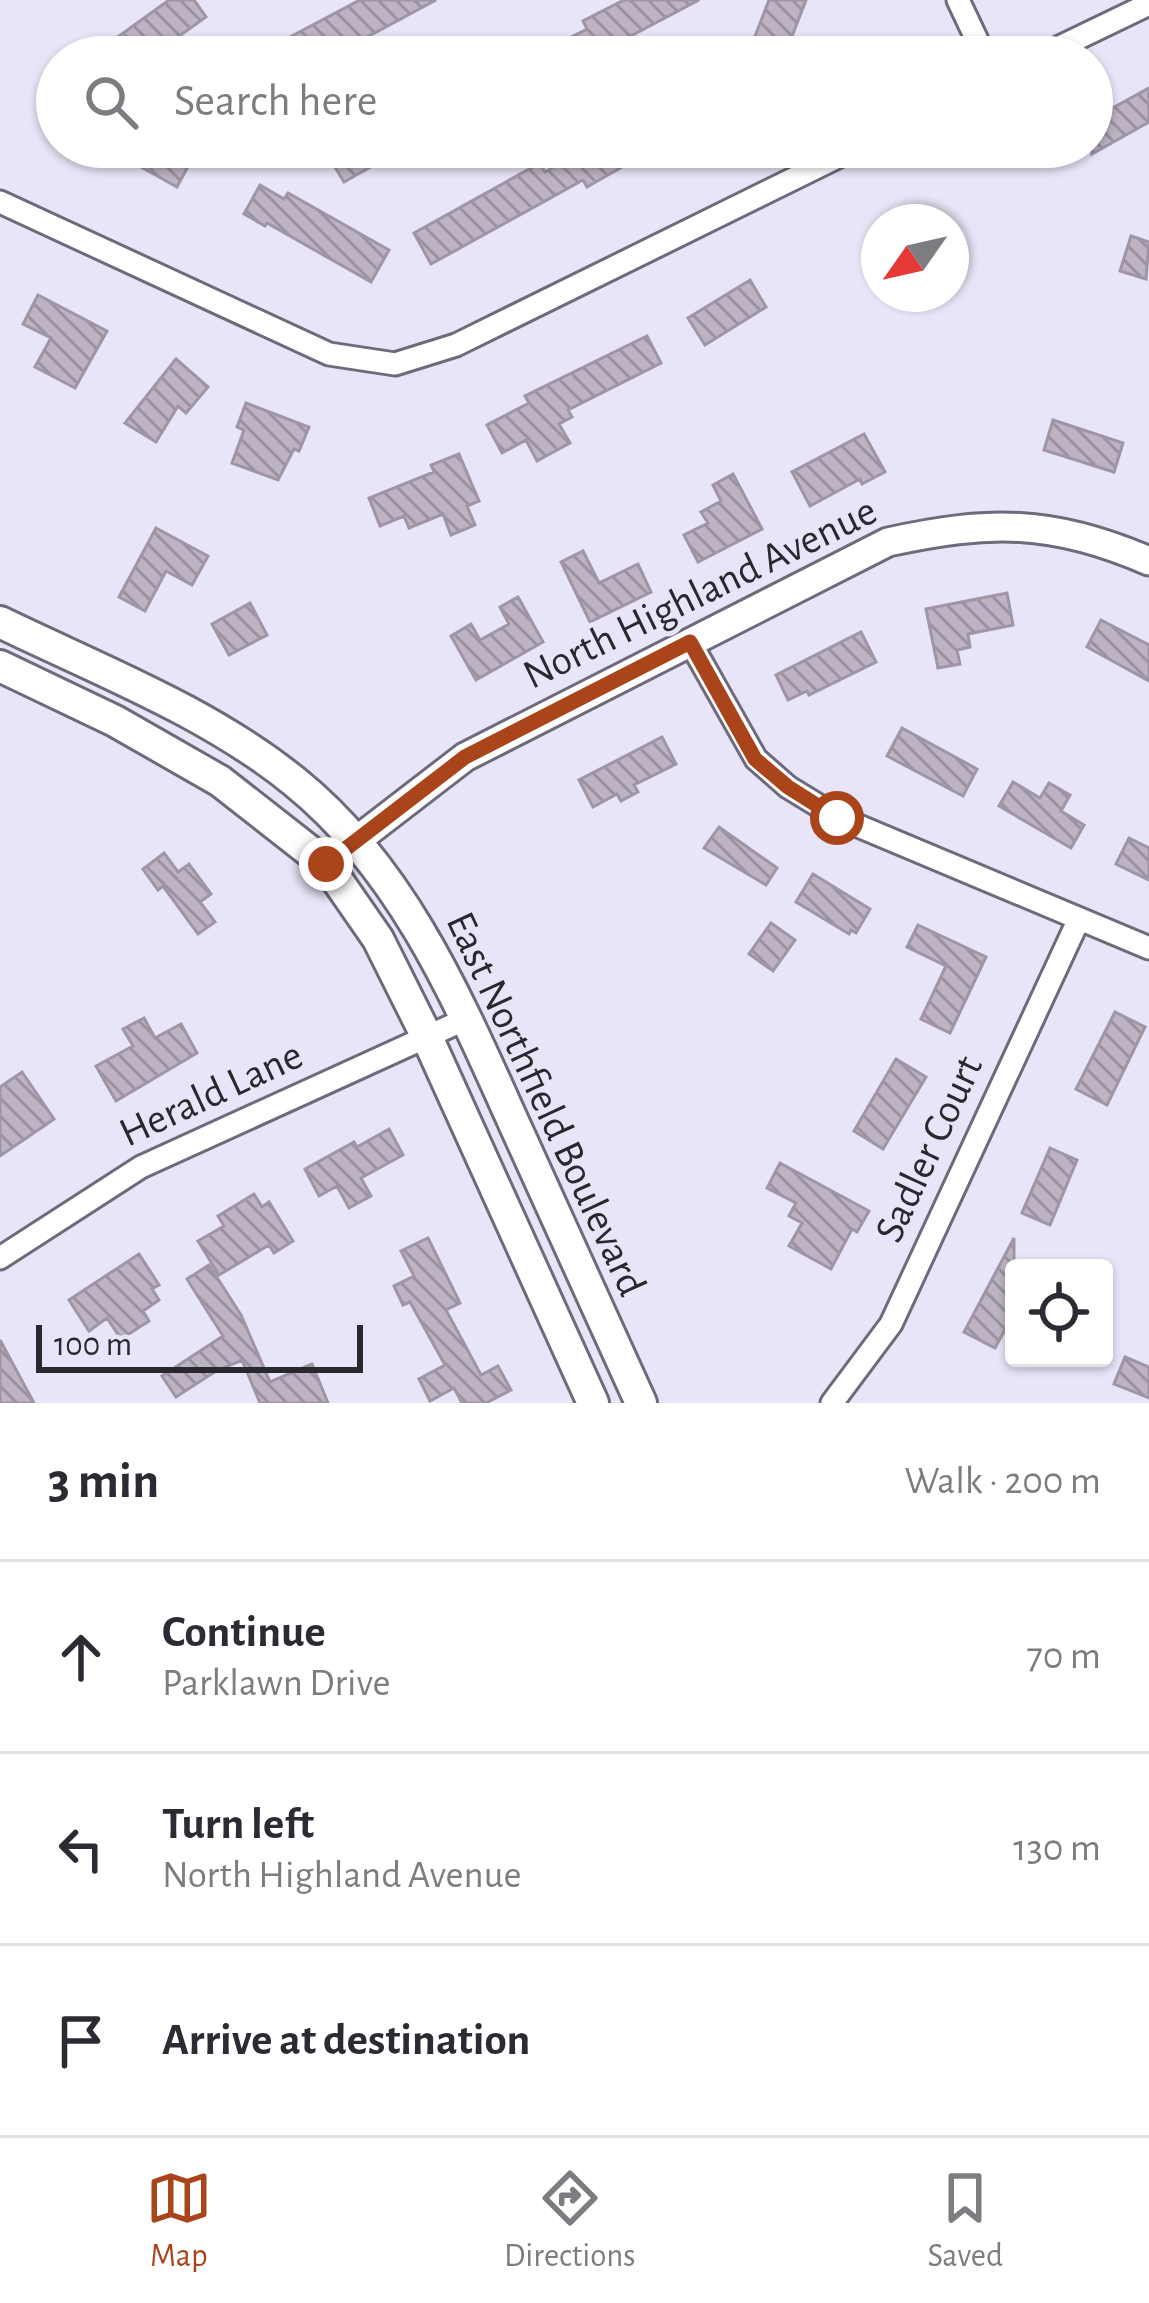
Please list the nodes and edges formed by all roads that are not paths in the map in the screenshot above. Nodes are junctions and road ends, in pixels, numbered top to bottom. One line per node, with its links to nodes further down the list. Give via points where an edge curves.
1 (958, 0): 3 (street)
2 (1149, 4): 4 (street)
3 (975, 36)
4 (1083, 36)
5 (815, 168): 6 (street, via 475,336 395,364 328,354)
6 (0, 202)
7 (1149, 561): 9 (street, North Highland Avenue, via 1029,525 954,527 888,542)
8 (0, 622): 11 (main road, East Northfield Boulevard, via 214,727 293,780)
9 (690, 642): 11 (street, North Highland Avenue, via 465,757); 13 (street, via 755,759 788,787 837,818)
10 (0, 666): 12 (main road, East Northfield Boulevard, via 220,781)
11 (359, 839): 12 (street, North Highland Avenue); 15 (main road, East Northfield Boulevard)
12 (326, 864): 16 (main road, East Northfield Boulevard, via 378,939)
13 (1079, 919): 14 (street); 20 (street, Sadler Court, via 890,1324)
14 (1149, 948)
15 (466, 1018): 16 (street, Herald Lane); 19 (main road, East Northfield Boulevard)
16 (427, 1037): 17 (street, Herald Lane, via 141,1167); 18 (main road, East Northfield Boulevard)
17 (0, 1258)
18 (592, 1403)
19 (640, 1403)
20 (832, 1403)

